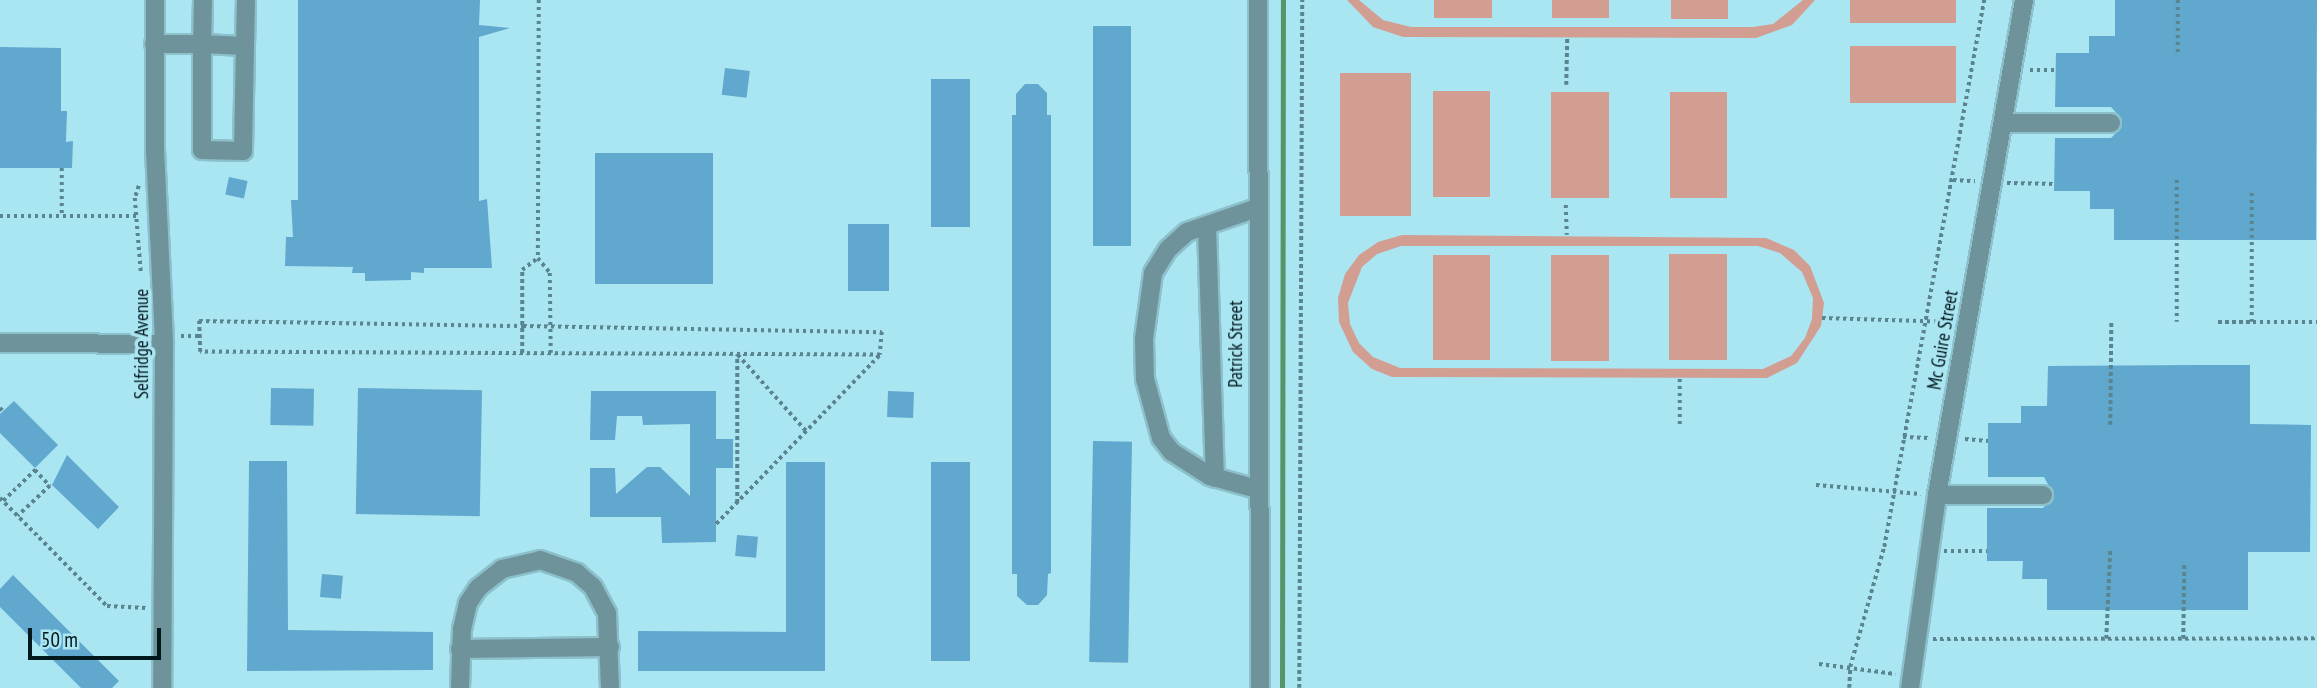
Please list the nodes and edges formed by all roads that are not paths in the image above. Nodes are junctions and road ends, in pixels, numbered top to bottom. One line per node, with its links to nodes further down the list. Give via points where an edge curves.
1 (155, 0): 6 (street, Selfridge Avenue)
2 (203, 0): 7 (street)
3 (246, 0): 8 (street)
4 (1258, 0): 11 (street, Patrick Street)
5 (2024, 0): 9 (street, Mc Guire Street)
6 (154, 44): 7 (street); 14 (street, Selfridge Avenue)
7 (202, 44): 8 (street); 8 (street, via 202,150 243,151)
8 (245, 46)
9 (2003, 123): 10 (street); 17 (street, Mc Guire Street)
10 (2111, 123)
11 (1257, 208): 12 (street); 16 (street, Patrick Street)
12 (1207, 226): 15 (street); 15 (street, via 1187,232 1168,249 1153,273 1144,339 1145,379 1161,438 1172,452)
13 (0, 342): 14 (street)
14 (164, 344): 22 (street, Selfridge Avenue)
15 (1215, 478): 16 (street)
16 (1257, 489): 25 (street, Patrick Street)
17 (1937, 495): 18 (street); 21 (street, Mc Guire Street)
18 (2043, 495)
19 (610, 647): 20 (street); 20 (street, via 607,613 593,587 577,573 540,560 502,569 478,588 464,617); 24 (street)
20 (460, 649): 23 (street)
21 (1910, 682)
22 (162, 688)
23 (460, 688)
24 (610, 688)
25 (1260, 688)

